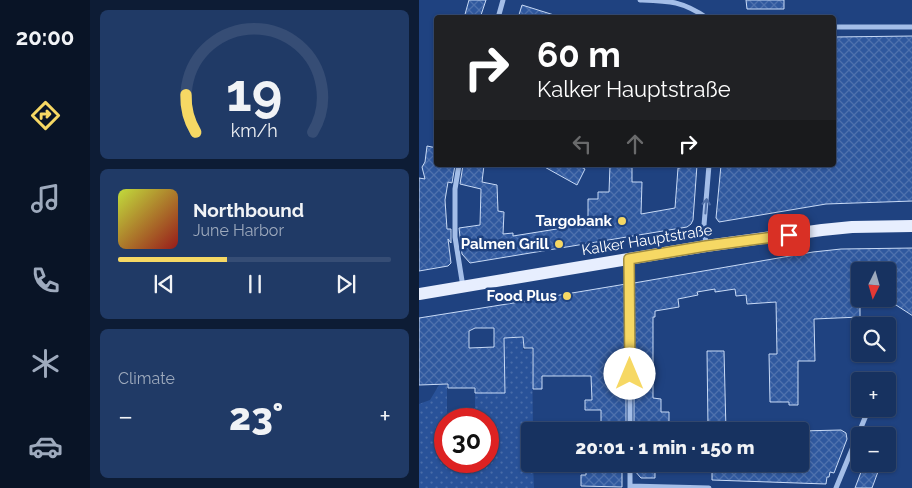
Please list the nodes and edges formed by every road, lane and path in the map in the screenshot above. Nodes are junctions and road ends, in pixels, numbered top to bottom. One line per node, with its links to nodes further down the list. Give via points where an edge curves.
1 (503, 0): 3 (street)
2 (640, 0): 4 (street, via 672,1)
3 (499, 15)
4 (702, 15)
5 (836, 27): 6 (street)
6 (912, 27)
7 (459, 167): 12 (street, via 455,189 455,237)
8 (709, 167): 10 (street, one-way to 8, via 704,225)
9 (912, 226): 10 (main road, Kalker Hauptstraße, via 832,229)
10 (706, 246): 11 (main road, Kalker Hauptstraße)
11 (629, 259): 12 (main road, Kalker Hauptstraße); 15 (street)
12 (463, 287): 13 (main road, Kalker Hauptstraße)
13 (419, 294)
14 (865, 417): 19 (street)
15 (630, 422)
16 (630, 472): 17 (street)
17 (630, 487): 18 (street)
18 (709, 488)
19 (836, 488)

